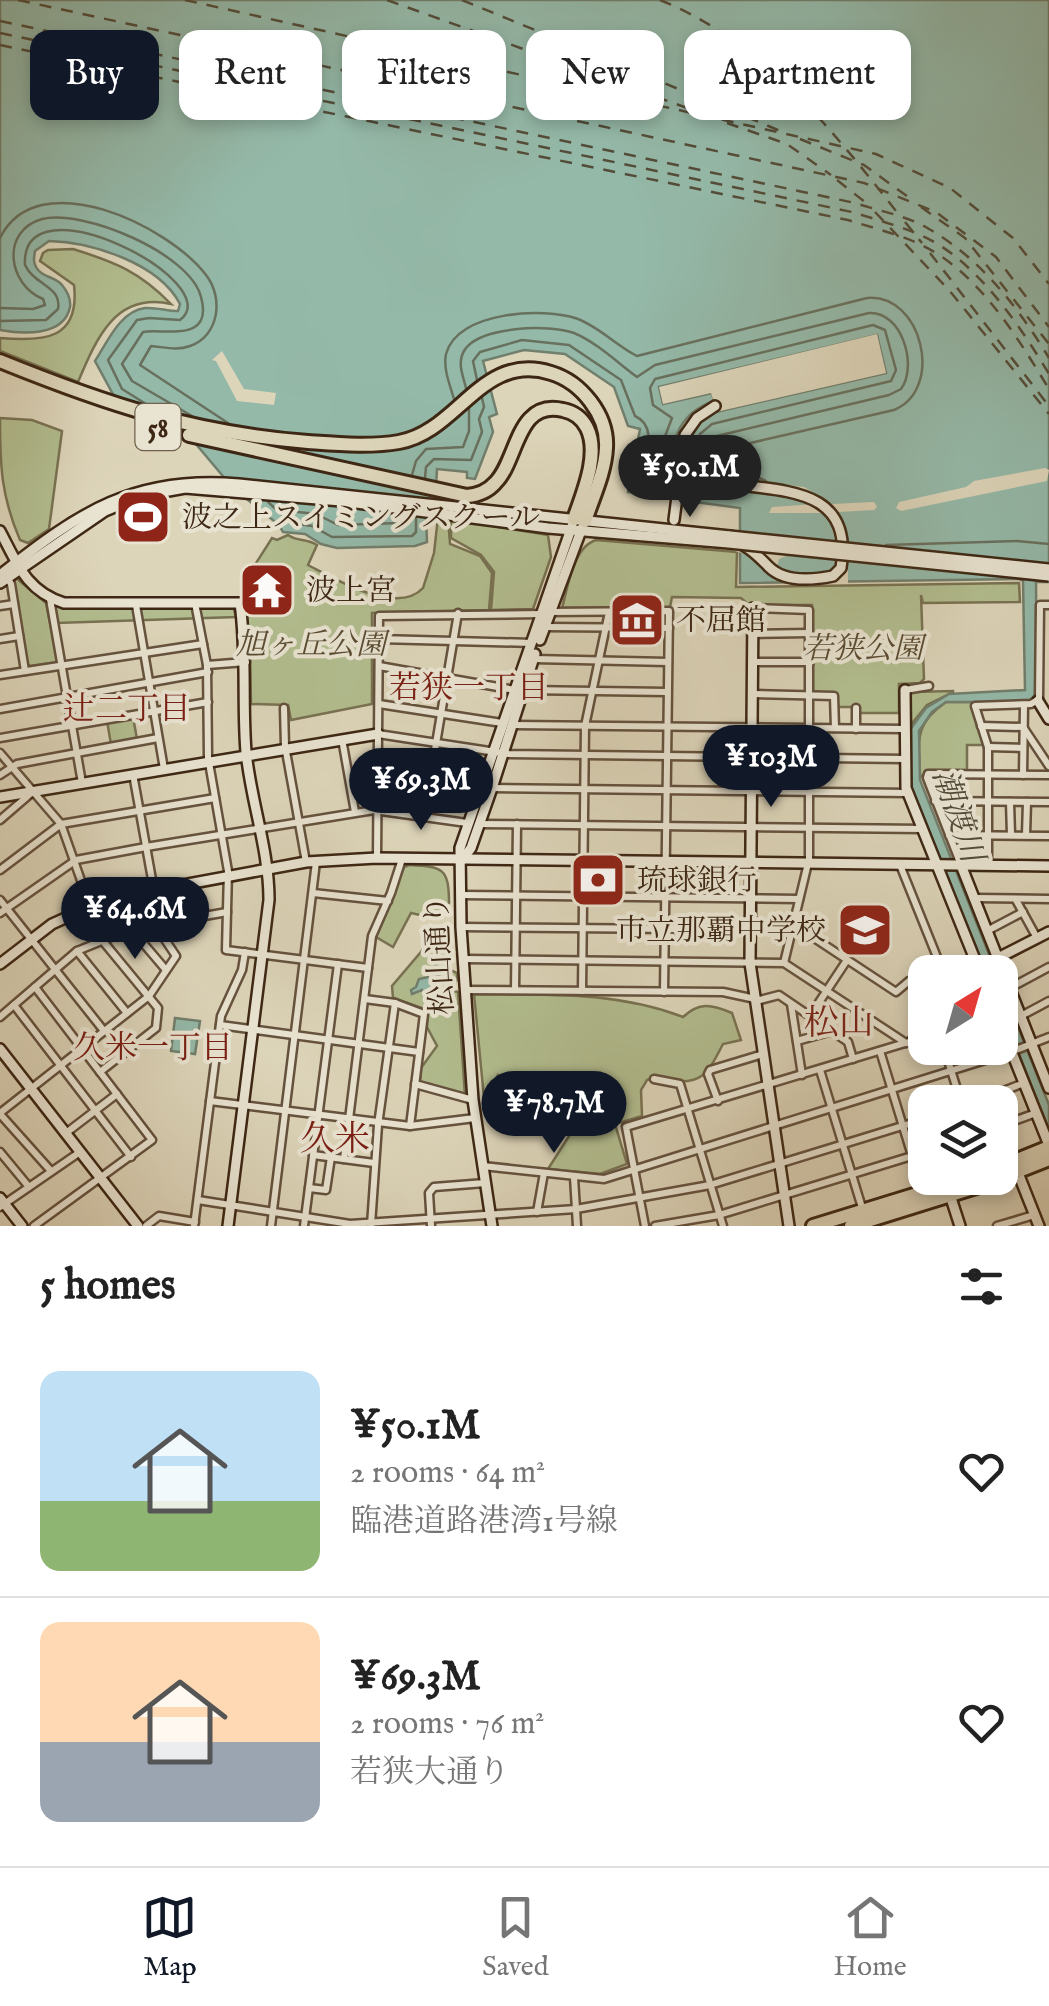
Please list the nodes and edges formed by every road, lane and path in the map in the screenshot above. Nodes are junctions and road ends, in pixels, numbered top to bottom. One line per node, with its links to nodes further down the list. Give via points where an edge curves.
1 (0, 361): 7 (highway, 58, via 155,418 323,443 417,438 480,385 506,372 557,375 580,390 604,431 606,450)
2 (0, 370): 5 (highway, 58, via 153,426 322,462)
3 (715, 406): 4 (street, via 687,430)
4 (678, 479): 6 (street); 15 (street, via 798,492 825,506 841,540 838,573 804,579)
5 (445, 504): 7 (street); 7 (street); 7 (highway, 58, via 492,486 528,420 544,410 564,410 582,420 591,440); 14 (street, via 215,489 141,493 100,507)
6 (674, 520): 8 (street); 10 (street)
7 (576, 525): 8 (street); 11 (street); 27 (street)
8 (654, 528): 10 (street)
9 (0, 531): 14 (street)
10 (690, 533): 11 (street)
11 (730, 540): 12 (street, bridge); 16 (street, bridge)
12 (743, 545): 13 (street, bridge); 15 (street)
13 (784, 549): 15 (street, via 772,557); 16 (street, bridge)
14 (16, 566): 17 (street); 18 (street)
15 (774, 572)
16 (1049, 572)
17 (2, 578): 20 (street)
18 (50, 598): 22 (street); 48 (street)
19 (195, 603): 22 (street); 39 (street); 44 (street, via 240,603)
20 (14, 604): 23 (street); 34 (street)
21 (1049, 604): 31 (street, via 1040,605)
22 (136, 605): 41 (street)
23 (0, 606)
24 (753, 608): 32 (street, via 806,608); 33 (street)
25 (609, 612): 27 (street); 29 (street); 30 (street, via 668,611)
26 (458, 613): 27 (street); 36 (street, via 379,616); 37 (street)
27 (547, 613): 28 (street); 38 (street)
28 (545, 626): 29 (street); 42 (street)
29 (606, 628): 30 (street); 43 (street)
30 (669, 628): 45 (street)
31 (1040, 631): 40 (street); 57 (street)
32 (809, 633): 33 (street); 47 (street)
33 (753, 634): 46 (street)
34 (19, 636): 35 (street); 51 (street)
35 (0, 639)
36 (379, 639): 37 (street); 49 (street)
37 (454, 640): 38 (street); 53 (street)
38 (533, 643): 42 (street)
39 (203, 644): 41 (street); 50 (street)
40 (1049, 644)
41 (144, 654): 48 (street); 55 (street)
42 (530, 658): 43 (street); 58 (street)
43 (598, 661): 45 (street); 60 (street)
44 (246, 662): 50 (street); 101 (street)
45 (668, 662): 61 (street)
46 (753, 662): 47 (street); 62 (street)
47 (810, 662): 63 (street)
48 (62, 666): 51 (street); 64 (street)
49 (379, 666): 53 (street); 67 (street)
50 (208, 669): 55 (street); 66 (street)
51 (25, 671): 52 (street)
52 (0, 675)
53 (447, 678): 58 (street); 73 (street)
54 (1049, 681): 57 (street)
55 (149, 683): 64 (street); 72 (street)
56 (929, 686): 59 (street)
57 (1040, 686): 65 (street)
58 (520, 690): 60 (street); 77 (street)
59 (905, 690): 87 (street)
60 (592, 692): 61 (street); 78 (street)
61 (667, 692): 81 (street)
62 (753, 694): 63 (street); 82 (street)
63 (809, 694): 83 (street); 84 (street, via 834,696)
64 (68, 697): 71 (street); 76 (street)
65 (1038, 701): 68 (street); 74 (street)
66 (208, 702): 72 (street); 106 (street)
67 (379, 704): 73 (street); 88 (street)
68 (1024, 704): 79 (street, via 976,706); 80 (street)
69 (284, 708): 95 (street)
70 (856, 708): 85 (street)
71 (0, 709)
72 (154, 710): 76 (street); 90 (street)
73 (441, 714): 77 (street); 92 (street)
74 (1048, 714)
75 (879, 715): 86 (street)
76 (72, 724): 89 (street); 96 (street)
77 (508, 724): 78 (street); 98 (street, 松山通り); 99 (street)
78 (585, 726): 81 (street); 100 (street)
79 (982, 726): 80 (street); 93 (street)
80 (1023, 726): 94 (street); 108 (street)
81 (667, 727): 82 (street); 102 (street)
82 (752, 728): 83 (street); 103 (street)
83 (810, 729): 84 (street); 104 (street)
84 (835, 729): 85 (street)
85 (856, 729): 86 (street)
86 (879, 729): 87 (street)
87 (904, 729): 105 (street)
88 (378, 734): 91 (street); 92 (street); 110 (street)
89 (0, 738)
90 (159, 738): 96 (street); 109 (street)
91 (342, 740): 95 (street); 136 (street)
92 (436, 744): 98 (street); 116 (street)
93 (988, 747): 94 (street); 112 (street)
94 (1023, 748): 114 (street)
95 (285, 749): 101 (street); 139 (street)
96 (77, 752): 107 (street); 117 (street)
97 (0, 753): 107 (street)
98 (492, 753): 99 (street); 118 (street, 松山通り)
99 (504, 754): 100 (street); 119 (street)
100 (584, 756): 102 (street); 120 (street)
101 (247, 757): 106 (street); 149 (street)
102 (666, 757): 103 (street); 121 (street)
103 (752, 758): 104 (street); 123 (street)
104 (811, 758): 105 (street); 124 (street)
105 (905, 759): 125 (street)
106 (208, 761): 109 (street); 127 (street)
107 (11, 766): 113 (street); 122 (street)
108 (1049, 766)
109 (164, 769): 111 (street)
110 (378, 770): 116 (street); 134 (street)
111 (133, 774): 117 (street); 135 (street)
112 (988, 774): 114 (street); 128 (street, via 928,774); 130 (street)
113 (0, 775)
114 (1023, 775): 115 (street)
115 (1049, 775)
116 (430, 778): 118 (street); 137 (street)
117 (82, 782): 122 (street)
118 (480, 788): 140 (street, 松山通り)
119 (492, 788): 120 (street); 142 (street)
120 (584, 789): 121 (street); 144 (street)
121 (666, 790): 123 (street); 145 (street)
122 (33, 791): 126 (street); 138 (street); 141 (street)
123 (752, 791): 124 (street); 146 (street)
124 (809, 791): 125 (street); 147 (street)
125 (908, 793): 148 (street)
126 (0, 797)
127 (214, 798): 135 (street); 150 (street)
128 (936, 800): 129 (street); 151 (street)
129 (964, 801): 130 (street); 152 (street)
130 (988, 801): 131 (street); 153 (street)
131 (1010, 802): 132 (street); 154 (street)
132 (1026, 802): 133 (street); 155 (street)
133 (1049, 802)
134 (378, 810): 136 (street); 137 (street); 158 (street)
135 (139, 811): 141 (street); 157 (street)
136 (355, 812): 139 (street)
137 (424, 815): 140 (street)
138 (0, 820)
139 (298, 823): 149 (street); 163 (street)
140 (468, 823): 161 (street, 松山通り)
141 (61, 824): 160 (street); 174 (street)
142 (479, 824): 143 (street); 161 (street)
143 (517, 824): 144 (street); 162 (street)
144 (583, 825): 145 (street); 164 (street)
145 (666, 825): 146 (street); 165 (street)
146 (751, 827): 147 (street); 166 (street)
147 (810, 828): 148 (street); 167 (street)
148 (922, 828): 169 (street)
149 (260, 829): 150 (street); 173 (street)
150 (221, 834): 157 (street); 175 (street)
151 (949, 835): 152 (street); 170 (street)
152 (964, 835): 153 (street)
153 (988, 836): 154 (street); 171 (street)
154 (1011, 836): 155 (street)
155 (1026, 836): 156 (street)
156 (1049, 836)
157 (146, 846): 160 (street); 176 (street)
158 (377, 858): 159 (street); 163 (street)
159 (402, 859): 161 (street); 188 (street)
160 (76, 860): 189 (street); 190 (street)
161 (462, 860): 162 (street); 178 (street, 松山通り)
162 (516, 860): 164 (street); 179 (street)
163 (311, 861): 173 (street); 177 (street)
164 (583, 862): 165 (street); 180 (street)
165 (665, 862): 166 (street); 181 (street)
166 (751, 863): 167 (street); 183 (street)
167 (808, 864): 168 (street); 185 (street)
168 (900, 865): 169 (street); 209 (street)
169 (940, 865): 170 (street); 210 (street)
170 (958, 865): 171 (street); 184 (street)
171 (988, 865): 172 (street)
172 (1049, 866)
173 (267, 868): 175 (street); 208 (street)
174 (0, 870)
175 (228, 875): 176 (street); 191 (street)
176 (154, 889): 189 (street); 193 (street)
177 (313, 893): 188 (street); 215 (street)
178 (460, 895): 179 (street); 194 (street, 松山通り)
179 (516, 895): 180 (street); 195 (street)
180 (582, 896): 181 (street); 197 (street)
181 (665, 897): 183 (street); 199 (street)
182 (1049, 897): 186 (street)
183 (750, 898): 185 (street); 200 (street)
184 (974, 898): 186 (street); 201 (street)
185 (799, 899): 196 (street)
186 (1015, 899): 192 (street)
187 (0, 900): 190 (street)
188 (388, 901): 225 (street, via 374,926)
189 (91, 904): 203 (street); 205 (street)
190 (3, 910): 203 (street)
191 (227, 912): 193 (street); 207 (street, via 226,950)
192 (1022, 912): 201 (street); 204 (street)
193 (160, 924): 198 (street); 226 (street, via 176,956)
194 (460, 927): 195 (street); 213 (street, 松山通り)
195 (516, 927): 197 (street); 214 (street)
196 (792, 927): 200 (street); 217 (street); 220 (street)
197 (582, 928): 199 (street); 216 (street)
198 (131, 929): 205 (street); 226 (street)
199 (664, 929): 200 (street); 218 (street)
200 (750, 930): 219 (street)
201 (987, 931): 211 (street)
202 (1049, 932): 204 (street)
203 (32, 937): 221 (street); 224 (street)
204 (1037, 938): 212 (street)
205 (102, 940): 206 (street); 235 (street)
206 (77, 951): 224 (street); 243 (street)
207 (245, 952): 208 (street); 247 (street)
208 (263, 954): 215 (street); 248 (street)
209 (936, 955)
210 (971, 955)
211 (997, 955)
212 (1004, 955)
213 (462, 959): 214 (street); 230 (street, 松山通り)
214 (516, 959): 216 (street); 231 (street)
215 (304, 960): 222 (street); 251 (street)
216 (582, 960): 218 (street); 233 (street)
217 (847, 960): 227 (street, via 896,992); 232 (street)
218 (664, 962): 219 (street); 234 (street)
219 (750, 962): 220 (street); 237 (street)
220 (784, 962): 232 (street)
221 (0, 964)
222 (338, 964): 225 (street); 253 (street)
223 (1049, 967): 228 (street)
224 (56, 968): 229 (street); 250 (street)
225 (368, 968): 236 (street)
226 (166, 970): 235 (street)
227 (908, 982)
228 (1018, 984)
229 (35, 986): 241 (street); 259 (street)
230 (465, 990): 231 (street); 286 (street, 松山通り)
231 (515, 990): 233 (street)
232 (827, 990): 244 (street); 254 (street)
233 (582, 991): 234 (street)
234 (664, 992): 237 (street, via 723,992)
235 (149, 996): 243 (street); 273 (street, via 158,1008 156,1028)
236 (365, 999): 239 (street); 257 (street)
237 (755, 1000): 240 (street, via 779,996); 265 (street)
238 (1049, 1001): 245 (street)
239 (395, 1003): 260 (street); 264 (street, via 424,1014)
240 (791, 1003): 244 (street); 255 (street)
241 (14, 1004): 246 (street); 267 (street)
242 (1018, 1008): 245 (street)
243 (127, 1014): 250 (street)
244 (810, 1016): 249 (street)
245 (1021, 1016): 258 (street)
246 (0, 1017)
247 (220, 1026): 248 (street); 288 (street)
248 (253, 1030): 251 (street); 289 (street)
249 (832, 1030): 255 (street); 266 (street, via 848,1042)
250 (104, 1031): 259 (street)
251 (295, 1035): 253 (street); 293 (street)
252 (1049, 1036): 258 (street)
253 (329, 1040): 257 (street); 296 (street)
254 (908, 1041)
255 (797, 1042): 275 (street)
256 (908, 1043): 263 (street)
257 (359, 1044): 260 (street); 298 (street)
258 (1032, 1046): 262 (street); 274 (street)
259 (82, 1048): 267 (street); 273 (street)
260 (389, 1048): 264 (street); 300 (street)
261 (0, 1049): 282 (street)
262 (1018, 1050)
263 (880, 1051): 266 (street); 284 (street)
264 (419, 1052): 278 (street)
265 (763, 1054): 281 (street); 287 (street, via 710,1070)
266 (854, 1060): 271 (street)
267 (60, 1064): 282 (street); 292 (street)
268 (949, 1065): 272 (street)
269 (968, 1065): 272 (street)
270 (1017, 1065): 277 (street)
271 (820, 1070): 275 (street); 290 (street)
272 (951, 1070): 279 (street); 284 (street)
273 (100, 1072): 285 (street)
274 (1046, 1073): 283 (street)
275 (802, 1076): 281 (street)
276 (654, 1079): 291 (street, via 680,1084)
277 (1024, 1083): 280 (street); 295 (street)
278 (415, 1084): 286 (street); 302 (street)
279 (956, 1085)
280 (1018, 1085)
281 (768, 1086): 287 (street); 303 (street)
282 (30, 1088): 294 (street); 305 (street)
283 (1049, 1088)
284 (891, 1089): 290 (street); 304 (street)
285 (116, 1094): 292 (street); 313 (street, via 152,1140)
286 (472, 1100): 297 (street, 松山通り)
287 (718, 1100): 291 (street)
288 (210, 1101): 289 (street); 337 (street)
289 (244, 1106): 293 (street); 339 (street)
290 (832, 1108): 303 (street); 307 (street)
291 (687, 1109): 309 (street); 322 (street, via 626,1128)
292 (96, 1110): 305 (street); 313 (street)
293 (285, 1110): 296 (street); 341 (street)
294 (0, 1113): 323 (street)
295 (1036, 1113): 299 (street); 308 (street)
296 (319, 1115): 298 (street); 312 (street)
297 (474, 1118): 302 (street); 321 (street, 松山通り)
298 (349, 1120): 300 (street); 316 (street)
299 (1018, 1120)
300 (379, 1123): 302 (street); 319 (street)
301 (908, 1124): 304 (street)
302 (410, 1126)
303 (774, 1126): 309 (street); 320 (street)
304 (903, 1126): 306 (street); 307 (street)
305 (66, 1133): 310 (street)
306 (908, 1143)
307 (843, 1145): 320 (street); 326 (street)
308 (1049, 1146): 317 (highway)
309 (699, 1148): 322 (street); 330 (street)
310 (81, 1151): 323 (street); 328 (street)
311 (0, 1152): 331 (street)
312 (313, 1155): 314 (street); 332 (street)
313 (131, 1156): 328 (street)
314 (331, 1157): 316 (street); 332 (street, via 326,1190)
315 (908, 1157): 326 (street)
316 (344, 1159): 319 (street)
317 (1018, 1159)
318 (1049, 1159): 325 (highway)
319 (374, 1163): 350 (street)
320 (779, 1164): 330 (street); 335 (street)
321 (482, 1166): 324 (street); 329 (street, 松山通り)
322 (634, 1168): 327 (street, via 604,1178); 336 (street)
323 (51, 1172): 331 (street)
324 (544, 1173): 327 (street); 342 (street)
325 (1018, 1173): 344 (street)
326 (852, 1174): 335 (street); 346 (street)
327 (574, 1177): 340 (street)
328 (102, 1179): 352 (street); 353 (street)
329 (485, 1184): 347 (street, 松山通り); 348 (street, via 434,1186)
330 (710, 1185): 336 (street); 345 (street)
331 (29, 1187): 338 (street)
332 (309, 1188): 343 (street)
333 (917, 1195): 346 (highway)
334 (950, 1195): 346 (highway); 365 (street)
335 (784, 1196): 345 (street); 362 (street)
336 (640, 1198): 340 (street); 359 (street)
337 (198, 1200): 339 (street); 349 (street)
338 (2, 1203): 351 (street)
339 (231, 1205): 341 (street); 355 (street)
340 (576, 1209): 342 (street); 358 (street)
341 (272, 1210): 343 (street); 356 (street)
342 (537, 1212): 347 (street)
343 (306, 1214): 350 (street); 357 (street)
344 (1034, 1214): 366 (street); 367 (street)
345 (719, 1215): 360 (street); 361 (street)
346 (866, 1219): 363 (highway); 364 (highway)
347 (492, 1221): 348 (street)
348 (431, 1223): 350 (street)
349 (195, 1224): 354 (street, via 159,1216)
350 (371, 1225)
351 (22, 1226)
352 (34, 1226)
353 (138, 1226)
354 (146, 1226)
355 (228, 1226)
356 (271, 1226)
357 (304, 1226)
358 (578, 1226)
359 (646, 1226)
360 (655, 1226)
361 (722, 1226)
362 (789, 1226)
363 (813, 1226)
364 (851, 1226)
365 (960, 1226)
366 (997, 1226)
367 (1039, 1226)

